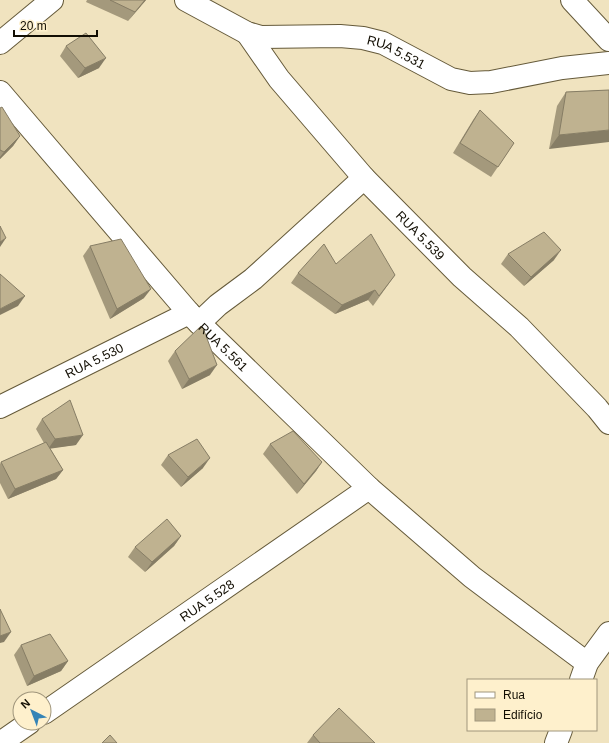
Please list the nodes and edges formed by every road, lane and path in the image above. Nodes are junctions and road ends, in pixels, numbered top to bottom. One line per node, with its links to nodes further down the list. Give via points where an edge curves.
1 (52, 0): 6 (street)
2 (186, 0): 4 (street, RUA 5.531)
3 (572, 0): 5 (street)
4 (247, 33): 7 (street, RUA 5.531, via 261,37 363,38 383,43 452,79 470,83); 9 (street, RUA 5.539, via 279,79)
5 (609, 40)
6 (0, 43)
7 (609, 63)
8 (0, 92): 10 (street, RUA 5.561)
9 (364, 178): 10 (street, RUA 5.530, via 253,279 218,305); 12 (street, RUA 5.539, via 462,277 519,327)
10 (194, 318): 11 (street, RUA 5.530); 13 (street, RUA 5.561)
11 (0, 407)
12 (609, 423)
13 (369, 488): 15 (street, RUA 5.561); 16 (street, RUA 5.528)
14 (609, 633): 15 (street)
15 (584, 671)
16 (52, 707)
17 (561, 731): 18 (street)
18 (556, 743)

